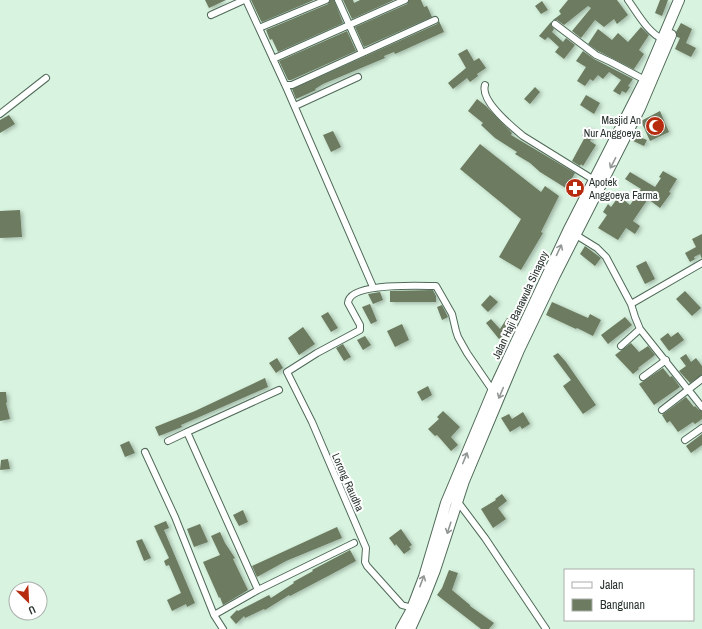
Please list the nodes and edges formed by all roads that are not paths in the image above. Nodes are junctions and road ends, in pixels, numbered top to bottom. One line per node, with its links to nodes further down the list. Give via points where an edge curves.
1 (245, 0): 8 (street); 12 (street)
2 (326, 0): 12 (street)
3 (338, 0): 11 (street)
4 (405, 0): 11 (street)
5 (628, 0): 13 (street, via 651,31)
6 (679, 0): 13 (highway, Jalan Haji Banawula Sinapoy)
7 (685, 0): 13 (highway, Jalan Haji Banawula Sinapoy)
8 (211, 14)
9 (435, 20): 14 (street)
10 (555, 24): 18 (street, via 596,55)
11 (350, 25): 14 (street); 15 (street)
12 (259, 28): 15 (street)
13 (666, 41): 18 (highway, Jalan Haji Banawula Sinapoy); 23 (highway, Jalan Haji Banawula Sinapoy, via 640,108)
14 (362, 53): 19 (street, via 292,85)
15 (273, 59): 19 (street)
16 (358, 77): 21 (street)
17 (46, 78): 22 (street)
18 (645, 80): 23 (highway, Jalan Haji Banawula Sinapoy)
19 (286, 85): 21 (street)
20 (485, 85): 24 (street, via 486,96 492,106 516,130)
21 (295, 106): 27 (street)
22 (0, 114)
23 (621, 138): 24 (highway, Jalan Haji Banawula Sinapoy); 25 (highway, Jalan Haji Banawula Sinapoy, one-way to 25)
24 (594, 180): 36 (highway, Jalan Haji Banawula Sinapoy, one-way to 24)
25 (576, 235): 28 (street, via 597,248 606,258); 44 (highway, Jalan Haji Banawula Sinapoy, one-way to 44, via 519,350)
26 (702, 263): 28 (street)
27 (373, 287): 36 (street, via 436,286 452,314 458,337); 47 (street, Lorong Raudha, via 351,296 348,300 360,330 287,372 312,422 366,548 365,562 402,605)
28 (631, 304): 29 (street)
29 (640, 329): 30 (street); 31 (street)
30 (621, 346)
31 (666, 360): 32 (street); 34 (street)
32 (643, 377)
33 (702, 380): 34 (street)
34 (688, 389): 37 (street); 38 (street)
35 (278, 390): 40 (street)
36 (492, 391): 47 (highway, Jalan Haji Banawula Sinapoy, one-way to 36, via 446,503)
37 (702, 407)
38 (662, 410)
39 (702, 428): 42 (street)
40 (187, 432): 41 (street); 46 (street)
41 (168, 440)
42 (685, 440)
43 (145, 452): 48 (street, via 175,517)
44 (458, 502): 51 (highway, Jalan Haji Banawula Sinapoy, one-way to 51, via 424,598); 52 (street)
45 (354, 543): 46 (street)
46 (258, 590): 48 (street)
47 (412, 608): 50 (highway, Jalan Haji Banawula Sinapoy)
48 (214, 615): 49 (street)
49 (223, 629)
50 (401, 629)
51 (410, 629)
52 (546, 629)

